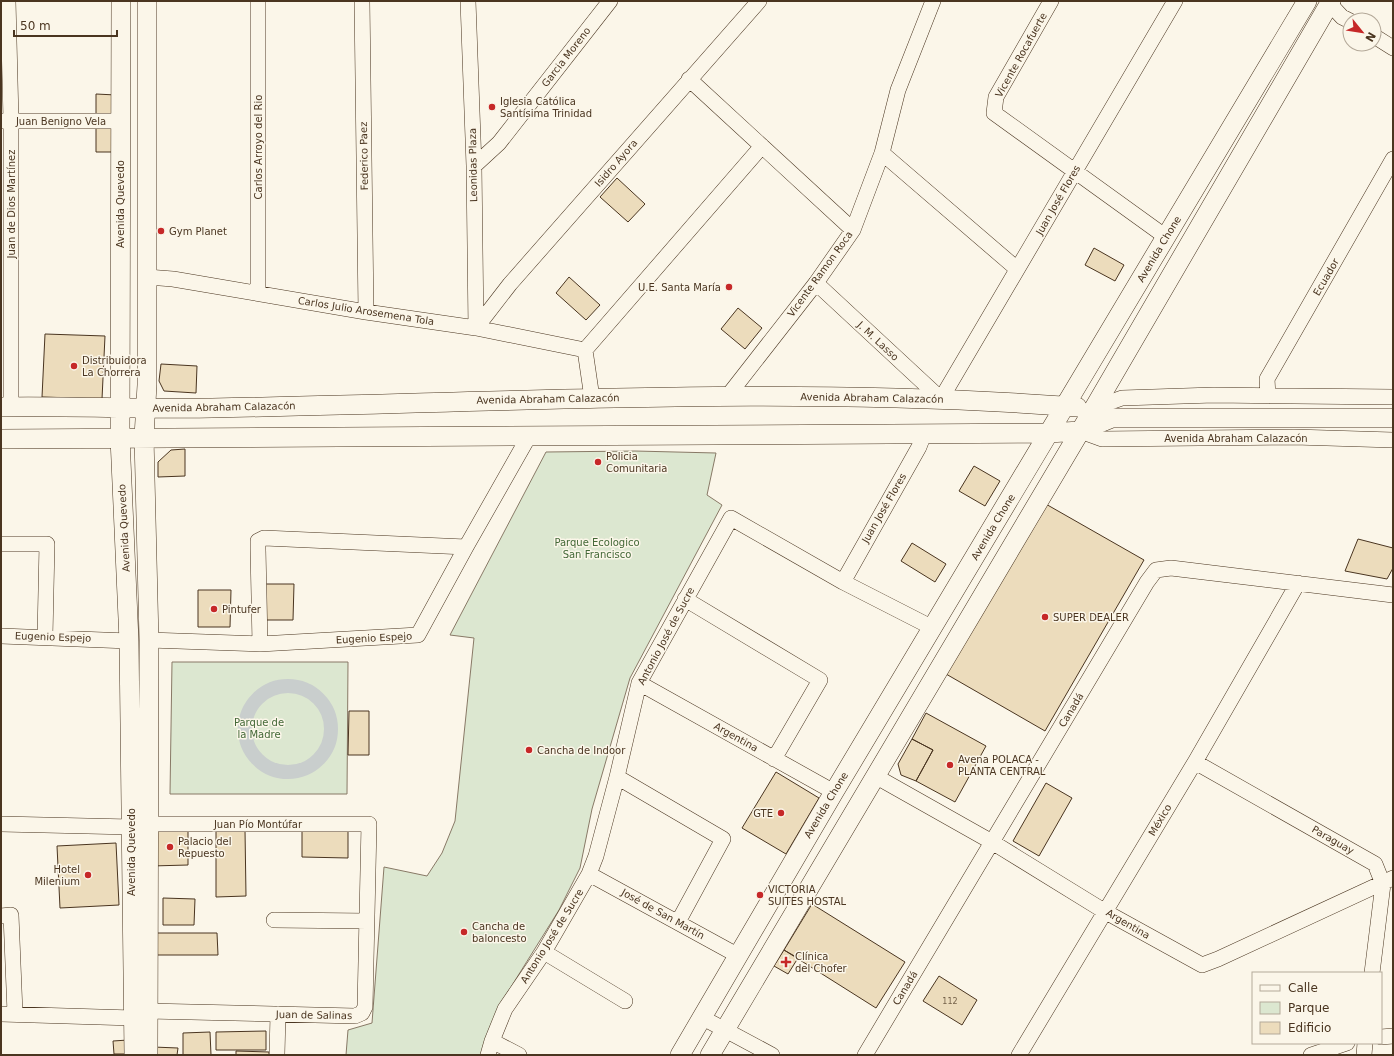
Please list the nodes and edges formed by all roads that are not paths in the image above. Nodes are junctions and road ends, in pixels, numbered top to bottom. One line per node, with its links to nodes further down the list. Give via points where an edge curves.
1 (8, 1): 18 (street, Juan de Dios Martínez)
2 (121, 1): 19 (main road, Avenida Quevedo)
3 (147, 1): 28 (main road, Avenida Quevedo)
4 (258, 1): 30 (street, Carlos Arroyo del Rio)
5 (362, 1): 31 (street, Federico Paez)
6 (468, 1): 23 (street, Leonidas Plaza)
7 (610, 1): 23 (street, Garcia Moreno, via 499,143)
8 (759, 1): 17 (street, Isidro Ayora)
9 (933, 1): 21 (street, Vicente Ramon Roca, via 898,90)
10 (1051, 1): 24 (street, Vicente Rocafuerte, via 996,98 994,113)
11 (1175, 1): 24 (street, Juan José Flores)
12 (1307, 1): 26 (main road, Avenida Chone)
13 (1330, 2): 14 (street); 43 (main road)
14 (1342, 17)
15 (1382, 41): 16 (street)
16 (1393, 48)
17 (689, 78): 20 (street); 32 (street, Isidro Ayora, via 510,284)
18 (6, 120): 19 (street, Juan Benigno Vela); 40 (street, Juan de Dios Martínez)
19 (120, 121): 41 (main road, Avenida Quevedo)
20 (762, 146): 25 (street); 33 (street)
21 (882, 153): 25 (street, Vicente Ramon Roca); 27 (street)
22 (1393, 159): 35 (street, Ecuador, via 1268,379)
23 (474, 166): 32 (street, Leonidas Plaza)
24 (1074, 171): 26 (street, Vicente Rocafuerte); 27 (street, Juan José Flores)
25 (853, 230): 29 (street, Vicente Ramon Roca)
26 (1166, 237): 39 (main road, Avenida Chone)
27 (1017, 268): 38 (street, Juan José Flores)
28 (147, 276): 30 (street, Carlos Julio Arosemena Tola); 42 (main road, Avenida Quevedo)
29 (816, 283): 34 (street, Vicente Ramon Roca); 38 (street, J. M. Lasso)
30 (258, 292): 31 (street, Carlos Julio Arosemena Tola)
31 (366, 312): 32 (street, Carlos Julio Arosemena Tola)
32 (476, 328): 33 (street, Carlos Julio Arosemena Tola)
33 (585, 350): 37 (street)
34 (727, 396): 37 (main road, Avenida Abraham Calazacón); 38 (main road, Avenida Abraham Calazacón)
35 (1268, 396): 36 (street, Avenida Abraham Calazacón); 43 (street, Avenida Abraham Calazacón, via 1122,398)
36 (1393, 397)
37 (592, 398): 42 (main road, Avenida Abraham Calazacón)
38 (941, 399): 39 (main road, Avenida Abraham Calazacón)
39 (1066, 406): 43 (main road, Avenida Abraham Calazacón); 47 (main road, Avenida Chone)
40 (6, 407): 41 (main road, Avenida Abraham Calazacón)
41 (120, 408): 42 (main road, Avenida Abraham Calazacón); 51 (main road, Avenida Quevedo)
42 (145, 408): 50 (main road, Avenida Quevedo)
43 (1094, 408): 44 (main road, Avenida Abraham Calazacón); 46 (main road)
44 (1112, 418): 45 (main road, Avenida Abraham Calazacón); 46 (main road, Avenida Abraham Calazacón)
45 (1393, 418)
46 (1080, 431): 47 (main road, Avenida Abraham Calazacón); 53 (street, Avenida Abraham Calazacón, via 1102,439 1294,437); 69 (main road)
47 (1049, 433): 48 (main road, Avenida Abraham Calazacón); 60 (main road, Avenida Chone)
48 (924, 434): 49 (main road, Avenida Abraham Calazacón); 56 (street, Juan José Flores)
49 (529, 436): 50 (main road, Avenida Abraham Calazacón); 55 (street, Eugenio Espejo)
50 (144, 437): 51 (main road, Avenida Abraham Calazacón); 64 (main road, Avenida Quevedo)
51 (120, 438): 52 (main road, Avenida Abraham Calazacón); 63 (main road, Avenida Quevedo)
52 (1, 439)
53 (1393, 440)
54 (1, 544): 62 (street, via 47,544)
55 (466, 547): 65 (street, Eugenio Espejo, via 418,635); 65 (street, via 264,538 258,541)
56 (842, 582): 59 (street, Antonio José de Sucre, via 731,518); 60 (street, Antonio José de Sucre)
57 (1298, 583): 58 (street, Canadá); 68 (street, México); 75 (street, Canadá, via 1171,568 1156,570)
58 (1393, 595)
59 (684, 599): 66 (street, Antonio José de Sucre); 67 (street, via 820,680)
60 (933, 628): 71 (main road, Avenida Chone)
61 (1, 636): 62 (street, Eugenio Espejo)
62 (46, 636): 63 (street, Eugenio Espejo)
63 (129, 640): 74 (main road, Avenida Quevedo)
64 (149, 640): 65 (street, Eugenio Espejo); 74 (main road, Avenida Quevedo)
65 (260, 644)
66 (639, 683): 67 (street, Argentina); 70 (street, Antonio José de Sucre)
67 (774, 759): 71 (street, Argentina)
68 (1195, 762): 77 (street, Paraguay, via 1375,864); 78 (street, México)
69 (875, 776): 75 (street, Argentina); 91 (main road)
70 (617, 777): 76 (street, Antonio José de Sucre); 82 (street, via 723,839)
71 (834, 792): 84 (main road, Avenida Chone)
72 (1, 824): 74 (street, Juan Pío Montúfar)
73 (369, 824): 74 (street, Juan Pío Montúfar); 81 (street, Juan de Salinas)
74 (140, 826): 88 (main road, Avenida Quevedo)
75 (992, 842): 78 (street, Argentina); 104 (street, Canadá)
76 (589, 874): 82 (street, José de San Martín); 83 (street, Antonio José de Sucre)
77 (1388, 881): 78 (street, Argentina, via 1202,965); 85 (street, Paraguay)
78 (1104, 911): 105 (street, México)
79 (6, 916): 87 (street)
80 (274, 920): 81 (street)
81 (367, 921): 89 (street, Juan de Salinas, via 365,1007 362,1013 355,1016)
82 (678, 922): 84 (street, José de San Martín)
83 (544, 952): 86 (street); 96 (street, Antonio José de Sucre, via 505,1009)
84 (737, 955): 90 (main road, Avenida Chone)
85 (1372, 972)
86 (625, 1000)
87 (8, 1013): 88 (street, Juan de Salinas)
88 (140, 1014): 89 (street, Juan de Salinas); 97 (main road, Avenida Quevedo); 98 (main road, Avenida Quevedo)
89 (278, 1014): 99 (street)
90 (701, 1017): 91 (street); 101 (main road, Avenida Chone)
91 (725, 1030): 102 (main road); 103 (street)
92 (1393, 1036): 93 (street)
93 (1382, 1037)
94 (1344, 1044): 106 (street)
95 (1365, 1044): 107 (street)
96 (490, 1048): 100 (street)
97 (134, 1055)
98 (148, 1055)
99 (277, 1055)
100 (519, 1055)
101 (680, 1055)
102 (710, 1055)
103 (772, 1055)
104 (865, 1055)
105 (1019, 1055)
106 (1312, 1055)
107 (1364, 1055)

